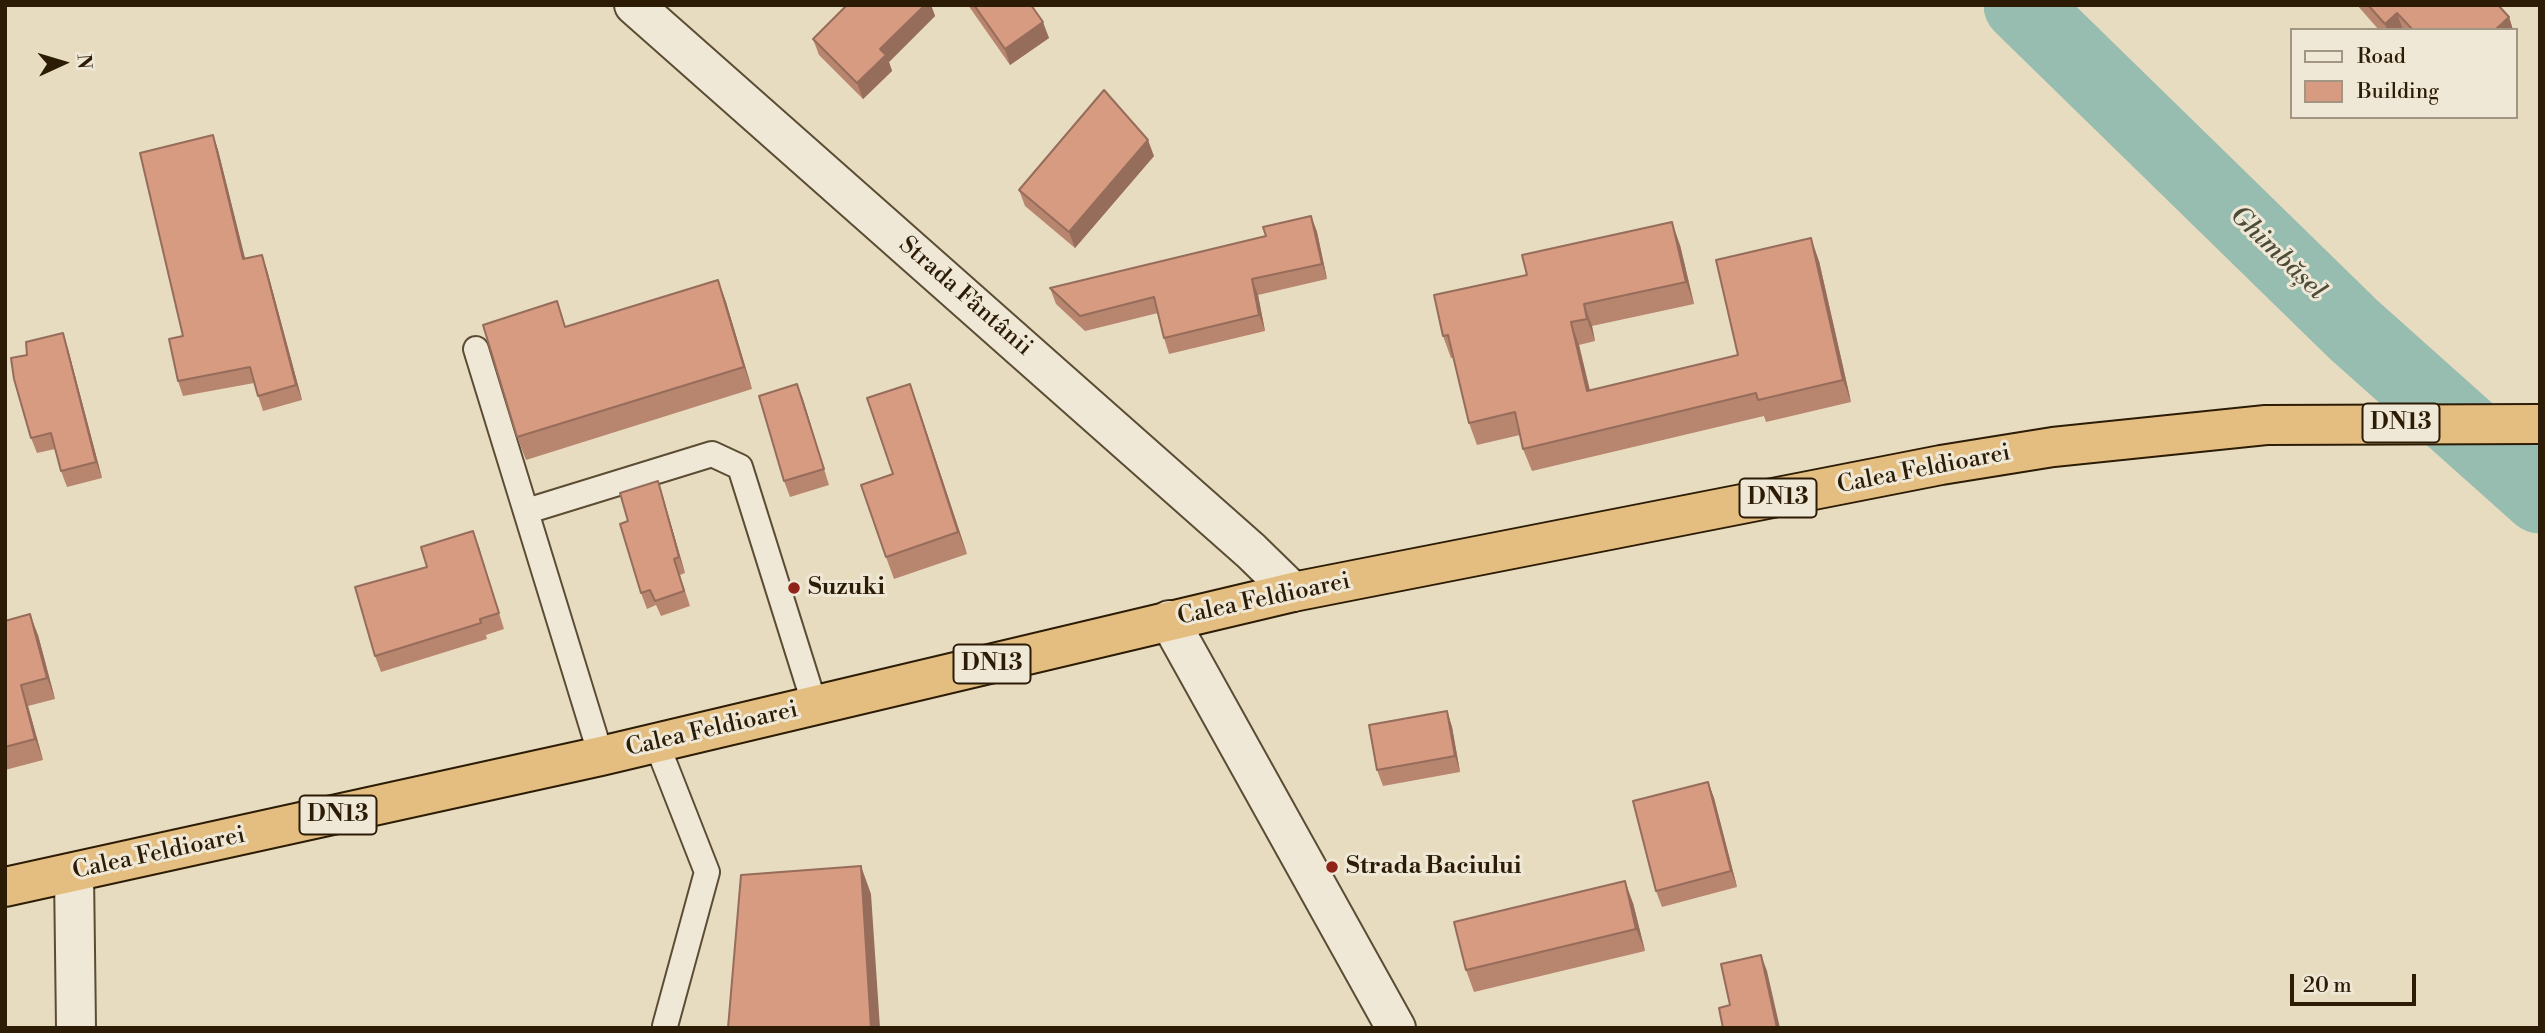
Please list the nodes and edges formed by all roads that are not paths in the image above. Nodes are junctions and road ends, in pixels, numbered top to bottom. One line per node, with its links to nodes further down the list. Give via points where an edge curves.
1 (634, 5): 5 (street, Strada Fântânii)
2 (476, 349): 4 (lane)
3 (2538, 424): 5 (highway, Calea Feldioarei / DN13, via 2266,425 2053,447)
4 (527, 511): 7 (lane, via 712,454 740,467); 9 (lane)
5 (1293, 592): 6 (highway, Calea Feldioarei / DN13)
6 (1169, 620): 7 (highway, Calea Feldioarei / DN13); 14 (street)
7 (815, 706): 8 (highway, Calea Feldioarei / DN13)
8 (656, 743): 9 (highway, Calea Feldioarei / DN13); 12 (lane, via 707,873)
9 (601, 756): 10 (highway, Calea Feldioarei / DN13)
10 (74, 873): 11 (highway, Calea Feldioarei / DN13); 13 (street)
11 (5, 887)
12 (664, 1026)
13 (76, 1028)
14 (1396, 1028)

